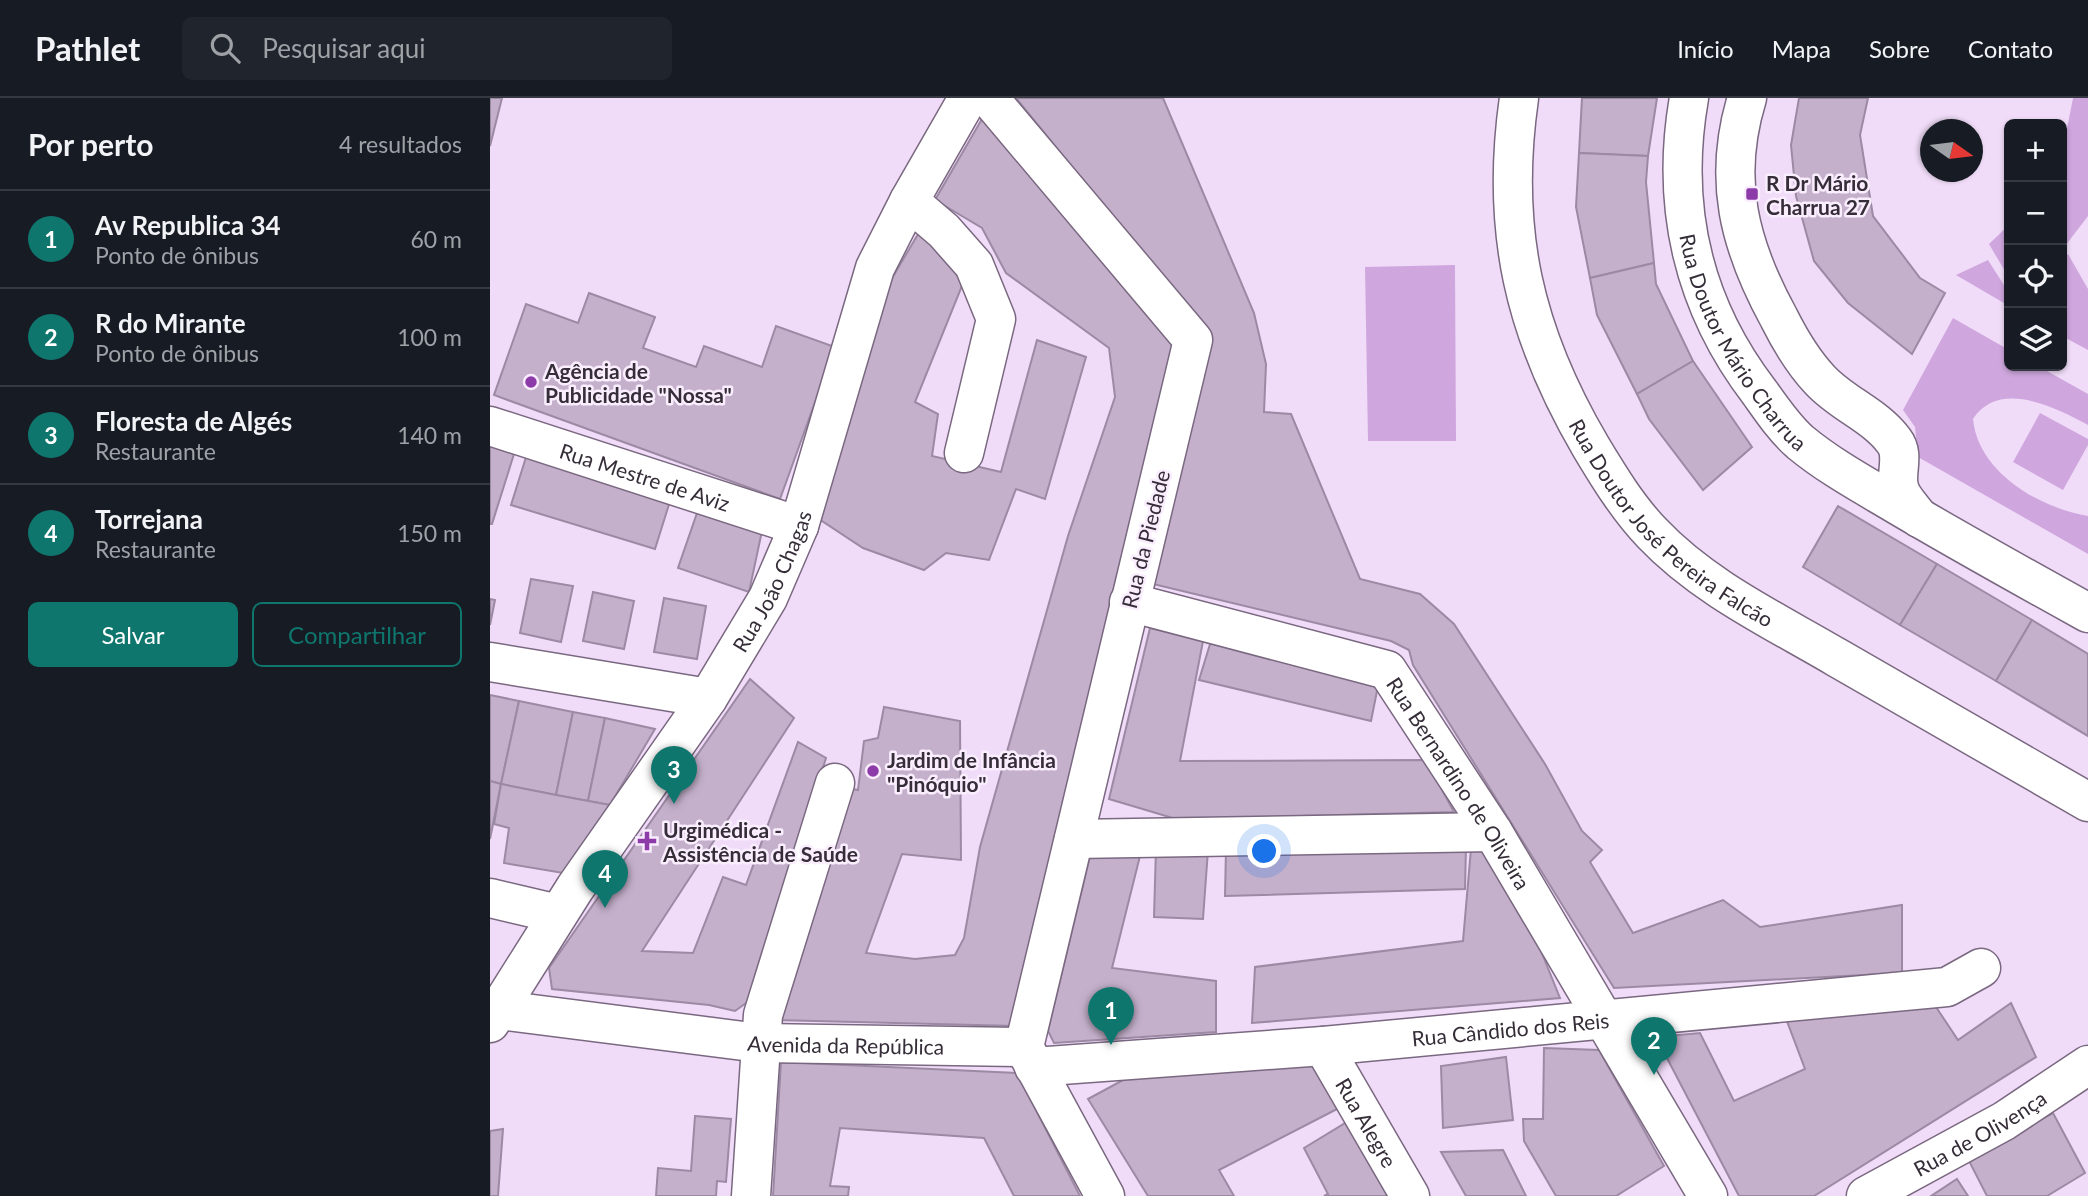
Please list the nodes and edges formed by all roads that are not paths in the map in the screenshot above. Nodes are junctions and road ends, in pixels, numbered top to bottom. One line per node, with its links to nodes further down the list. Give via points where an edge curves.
1 (968, 98): 6 (street, Rua João Chagas)
2 (989, 98): 13 (street, Rua da Piedade, via 1193,340)
3 (1519, 98): 18 (street, Rua Doutor José Pereira Falcão, via 1512,212 1528,309 1561,395 1634,511 1676,554 1733,597)
4 (1689, 98): 10 (street, Rua Doutor Mário Charrua, via 1682,139 1683,199 1698,271 1721,334 1746,376 1798,440)
5 (1746, 98): 8 (street, Rua Doutor Mário Charrua, via 1734,160 1736,212 1759,282 1802,359 1820,381 1883,428)
6 (909, 201): 9 (street, via 944,230 974,265 996,319); 12 (street, Rua João Chagas, via 875,268)
7 (490, 426): 12 (street, Rua Mestre de Aviz)
8 (1896, 444): 10 (street, via 1876,469); 11 (street, Rua Doutor Mário Charrua, via 1899,492)
9 (964, 453)
10 (1849, 476): 11 (street, Rua Doutor Mário Charrua)
11 (1919, 518): 14 (street, Rua Doutor Mário Charrua)
12 (799, 526): 16 (street, Rua João Chagas, via 768,598)
13 (1129, 601): 19 (street, Rua Bernardino de Oliveira, via 1387,670); 20 (street, Rua da Piedade)
14 (2088, 613)
15 (490, 662): 16 (street)
16 (708, 698): 22 (street, Rua João Chagas)
17 (835, 783): 26 (street, via 763,1016)
18 (2075, 794)
19 (1493, 832): 20 (street); 25 (street, Rua Bernardino de Oliveira)
20 (1074, 839): 28 (street, Rua da Piedade)
21 (490, 898): 22 (street)
22 (558, 914): 24 (street, Rua João Chagas)
23 (1981, 968): 25 (street, Rua Cândido dos Reis, via 1947,987)
24 (495, 1017): 26 (street, Avenida da República)
25 (1603, 1017): 27 (street, Rua Cândido dos Reis); 33 (street, Rua Bernardino de Oliveira)
26 (760, 1042): 28 (street, Avenida da República); 30 (street)
27 (1323, 1046): 28 (street, Rua Cândido dos Reis); 32 (street, Rua Alegre)
28 (1029, 1057): 31 (street)
29 (2088, 1065): 34 (street, Rua de Olivença, via 2004,1121)
30 (751, 1196)
31 (1105, 1196)
32 (1410, 1196)
33 (1708, 1196)
34 (1866, 1196)

